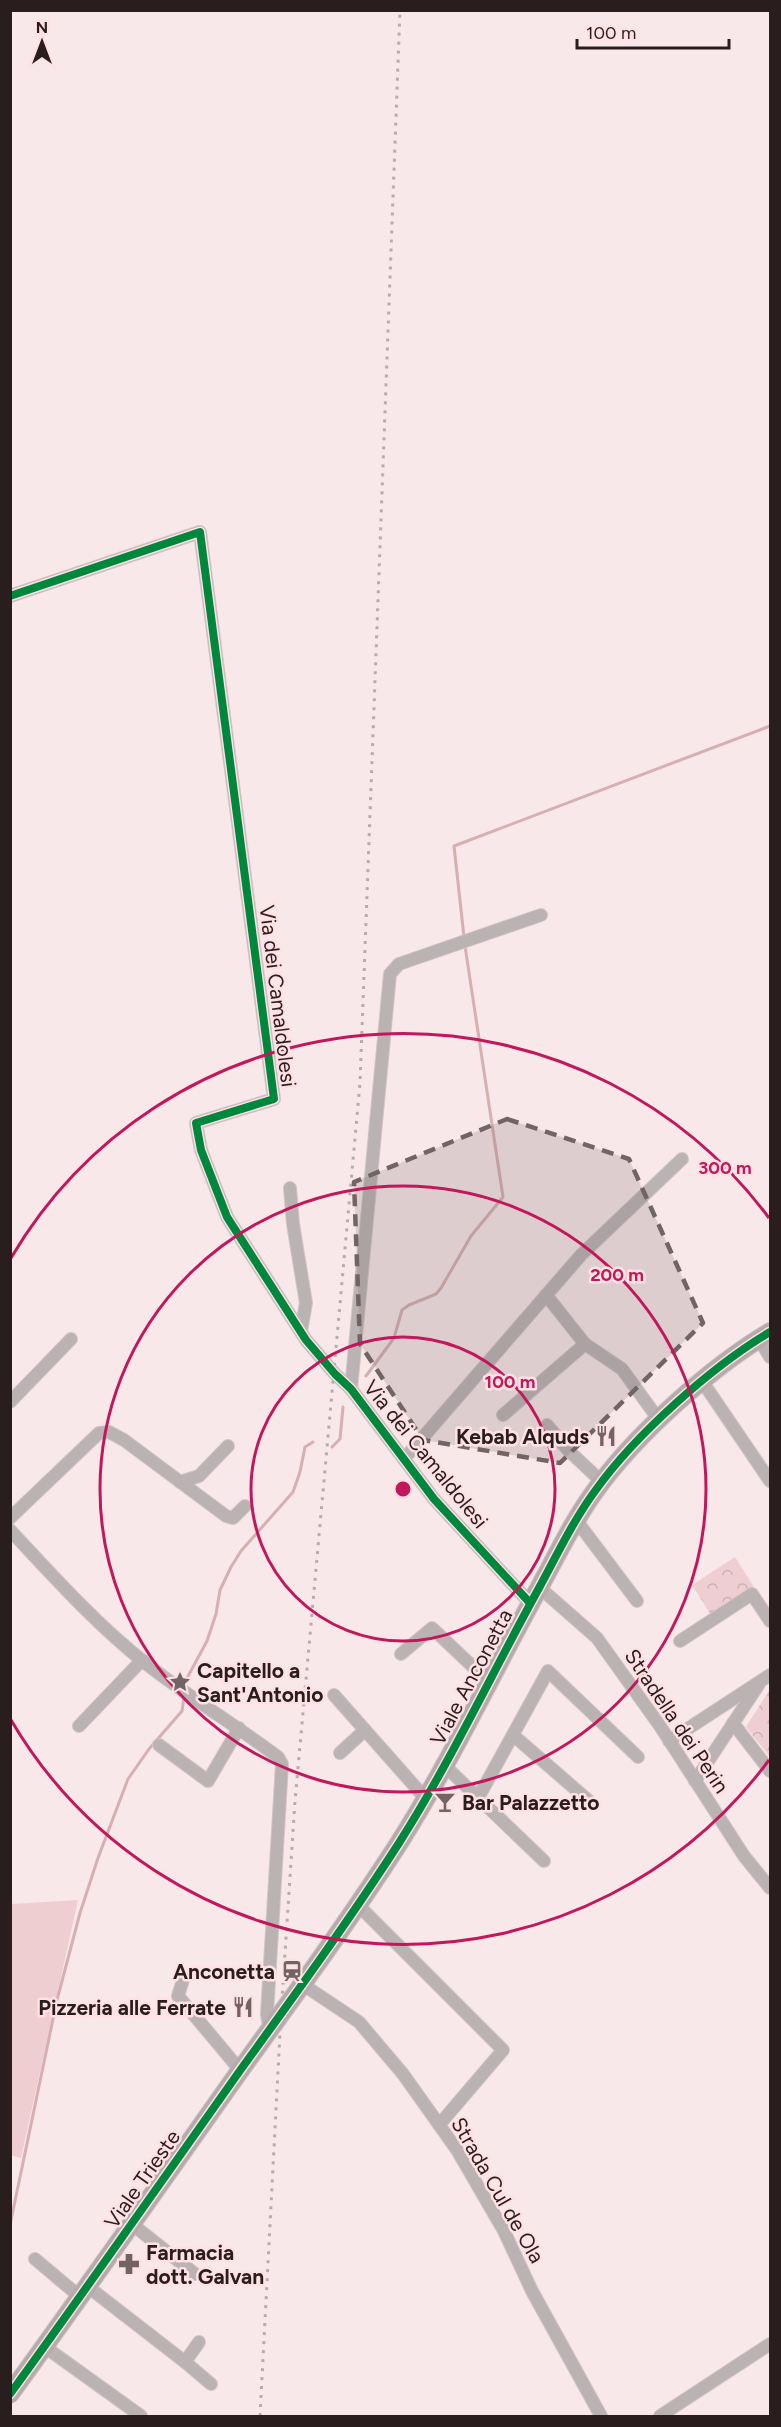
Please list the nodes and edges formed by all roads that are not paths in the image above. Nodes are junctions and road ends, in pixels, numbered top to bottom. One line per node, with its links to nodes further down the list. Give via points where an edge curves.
1 (10, 596): 6 (street, Via dei Camaldolesi, via 200,532 274,1099 196,1123 201,1150 227,1217)
2 (541, 915): 12 (street, Via dei Camaldolesi, via 399,964 390,974)
3 (682, 1159): 5 (street, Via dei Camaldolesi, via 581,1255)
4 (290, 1188): 6 (street, via 306,1303)
5 (546, 1294): 9 (street); 18 (street, Via dei Camaldolesi)
6 (301, 1331): 12 (street, Via dei Camaldolesi)
7 (765, 1336): 10 (street); 11 (main road, Viale Anconetta)
8 (71, 1339): 13 (street)
9 (585, 1344): 14 (street); 15 (street, via 622,1369)
10 (771, 1357)
11 (702, 1381): 15 (main road, Viale Anconetta); 19 (street)
12 (351, 1389): 18 (street, Via dei Camaldolesi)
13 (10, 1402)
14 (503, 1415)
15 (659, 1420): 21 (main road, Viale Anconetta)
16 (547, 1425): 21 (street)
17 (228, 1446): 20 (street, via 200,1476)
18 (404, 1459): 26 (street, Via dei Camaldolesi, via 434,1499)
19 (771, 1481)
20 (180, 1482): 22 (street, via 226,1516 233,1518); 23 (street, via 124,1440 110,1432 99,1433)
21 (602, 1482): 24 (main road, Viale Anconetta)
22 (245, 1506)
23 (10, 1518)
24 (576, 1520): 26 (main road, Viale Anconetta); 27 (street)
25 (10, 1530): 31 (street, via 87,1612)
26 (535, 1595): 33 (main road, Viale Anconetta); 40 (street, Stradella dei Perin, via 597,1638)
27 (637, 1601)
28 (771, 1621): 29 (street, via 752,1594)
29 (680, 1641)
30 (401, 1654): 33 (street, Viale Anconetta, via 432,1628)
31 (142, 1660): 36 (street); 37 (street)
32 (766, 1678): 35 (street); 40 (street)
33 (489, 1682): 44 (main road, Viale Anconetta)
34 (334, 1695): 38 (street)
35 (733, 1723): 45 (street); 46 (street)
36 (79, 1726)
37 (239, 1728): 41 (street, via 208,1781); 55 (street, via 282,1764 267,2014)
38 (365, 1730): 42 (street); 48 (street)
39 (513, 1735): 43 (street, via 548,1671); 47 (street); 49 (street)
40 (669, 1741): 46 (street, Stradella dei Perin)
41 (159, 1745)
42 (340, 1753)
43 (638, 1757)
44 (446, 1766): 47 (street); 48 (main road, Viale Anconetta)
45 (771, 1771)
46 (695, 1781): 51 (street, Stradella dei Perin, via 744,1856)
47 (478, 1798): 50 (street)
48 (426, 1799): 52 (main road, Viale Anconetta)
49 (589, 1801)
50 (544, 1861)
51 (771, 1888)
52 (358, 1905): 54 (main road, Viale Anconetta); 57 (street, via 503,2050)
53 (183, 1980): 56 (street, via 178,1996)
54 (302, 1984): 55 (main road, Viale Trieste); 57 (street, Strada Cul de Ola, via 359,2022)
55 (273, 2026): 56 (main road, Viale Trieste)
56 (240, 2070): 58 (main road, Viale Trieste)
57 (440, 2126): 69 (street, Strada Cul de Ola, via 504,2231)
58 (133, 2225): 60 (street, Viale Trieste); 61 (main road, Viale Trieste)
59 (35, 2259): 61 (street)
60 (195, 2274)
61 (83, 2291): 64 (main road, Viale Trieste); 65 (street)
62 (199, 2342): 65 (street)
63 (771, 2344): 70 (street)
64 (45, 2347): 67 (main road, Viale Trieste); 68 (street)
65 (185, 2362): 66 (street)
66 (211, 2384)
67 (10, 2394)
68 (140, 2416)
69 (601, 2416)
70 (660, 2416)

